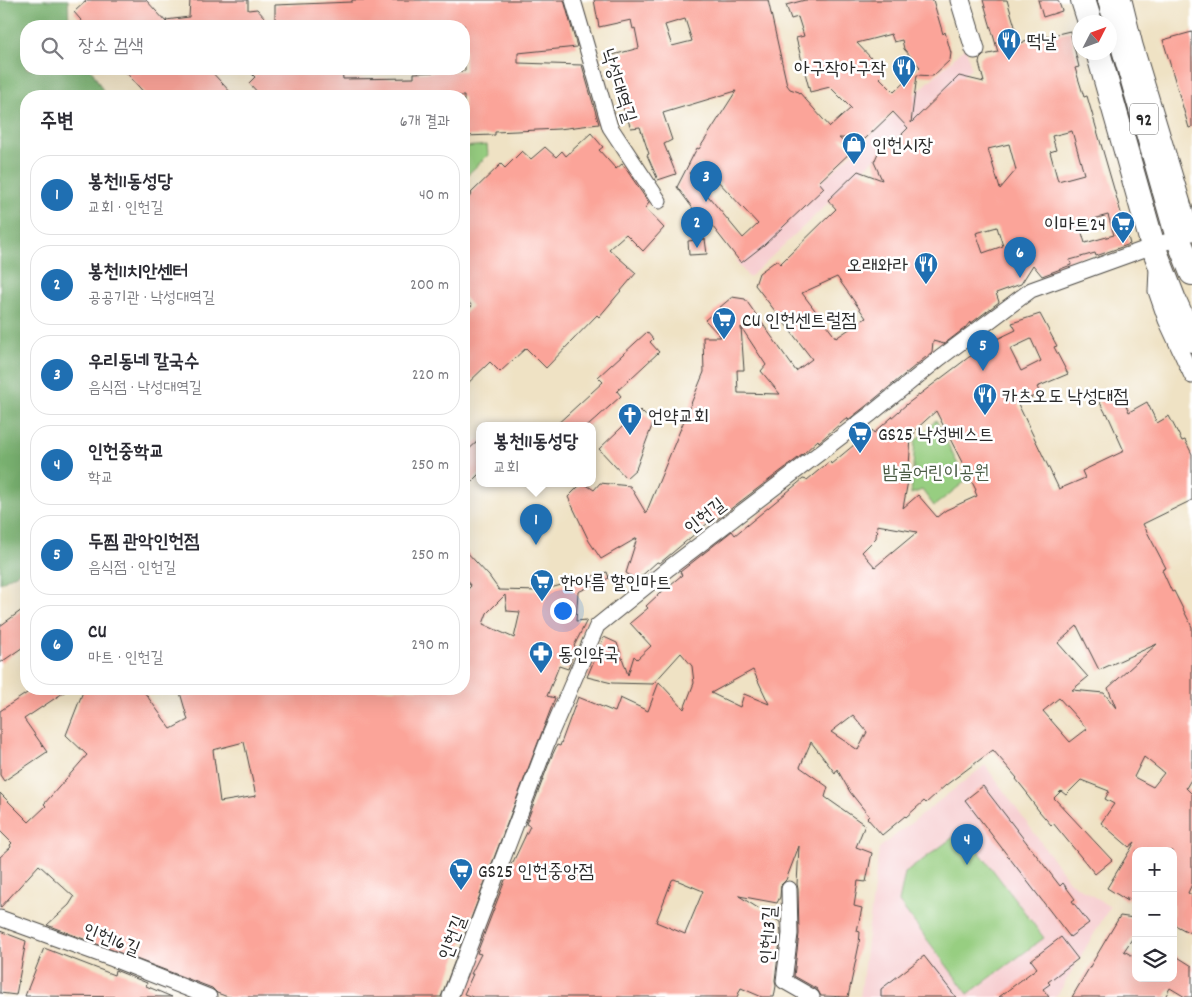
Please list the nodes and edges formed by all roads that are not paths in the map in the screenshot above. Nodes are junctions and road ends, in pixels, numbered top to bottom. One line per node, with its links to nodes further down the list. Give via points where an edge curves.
1 (573, 0): 9 (street, 낙성대역길, via 610,127)
2 (960, 0): 7 (street)
3 (1083, 0): 6 (main road)
4 (1110, 0): 10 (main road, 92)
5 (1124, 0): 10 (street)
6 (1088, 15)
7 (974, 49)
8 (1100, 60): 11 (main road, 92)
9 (659, 201)
10 (1185, 236): 11 (street, 인헌길); 12 (main road, 92)
11 (1155, 251): 13 (main road, 92); 14 (street, via 1156,292); 18 (street, 인헌길, via 1031,290 597,626 550,735)
12 (1192, 273)
13 (1192, 340)
14 (1192, 376)
15 (789, 890): 19 (street, 인헌13길, via 790,934 784,981)
16 (0, 918): 17 (street, 인헌16길)
17 (209, 997)
18 (450, 997)
19 (812, 997)

